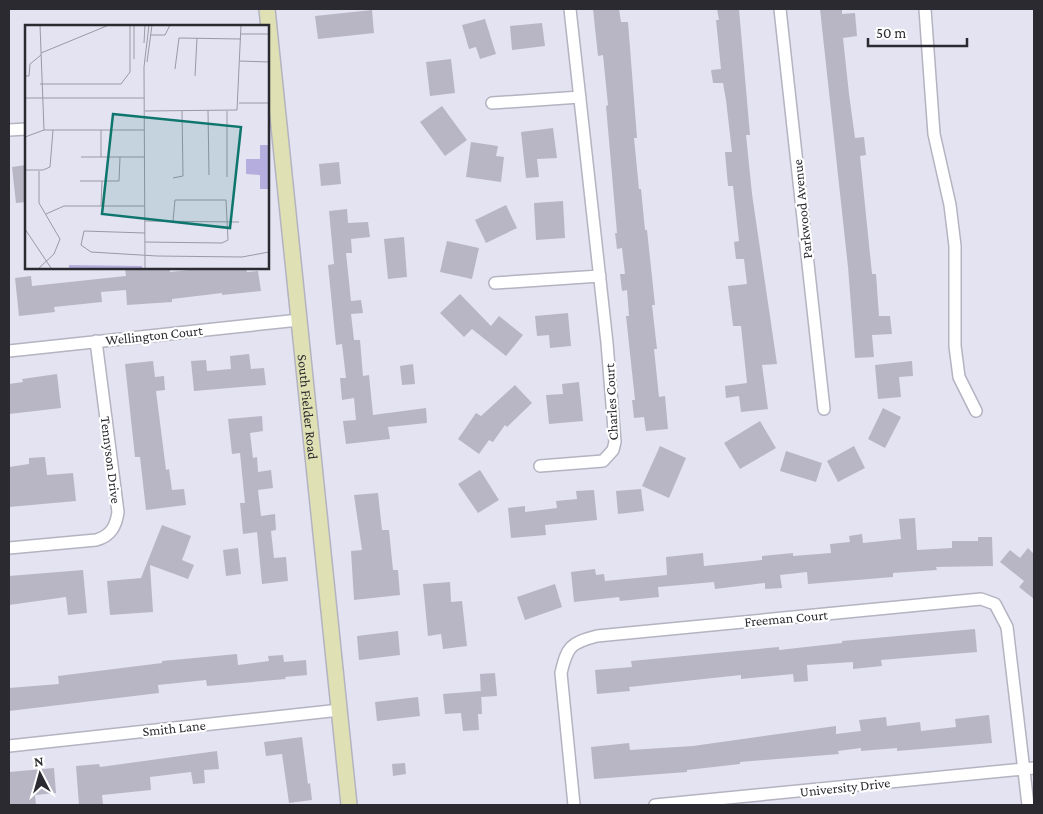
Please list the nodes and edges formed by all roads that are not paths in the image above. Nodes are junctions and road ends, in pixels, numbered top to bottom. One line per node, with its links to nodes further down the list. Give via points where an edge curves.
1 (267, 9): 5 (main road, South Fielder Road)
2 (570, 9): 7 (street, Charles Court)
3 (780, 9): 17 (street, Parkwood Avenue)
4 (925, 9): 18 (street, via 934,134 950,205 955,246 955,346 959,376)
5 (268, 25)
6 (269, 47): 8 (main road, South Fielder Road)
7 (580, 97): 9 (street); 12 (street, Charles Court)
8 (272, 103): 14 (main road, South Fielder Road)
9 (492, 103)
10 (25, 129): 11 (street)
11 (9, 130)
12 (600, 276): 13 (street); 19 (street, Charles Court, via 608,343 613,450 603,461)
13 (496, 283)
14 (300, 320): 15 (street, Wellington Court); 21 (main road, South Fielder Road)
15 (96, 341): 16 (street, Wellington Court); 20 (street, Tennyson Drive, via 118,512 116,523 106,537 96,540)
16 (9, 351)
17 (824, 409)
18 (976, 410)
19 (540, 466)
20 (9, 548)
21 (340, 710): 22 (street, Smith Lane); 24 (main road, South Fielder Road)
22 (9, 746)
23 (1029, 769): 25 (street, Freeman Court, via 1008,627 995,604 981,599 597,636 577,641 565,655 561,673); 26 (street, University Drive); 27 (street, Freeman Court)
24 (349, 805)
25 (574, 805)
26 (655, 805)
27 (1028, 805)

